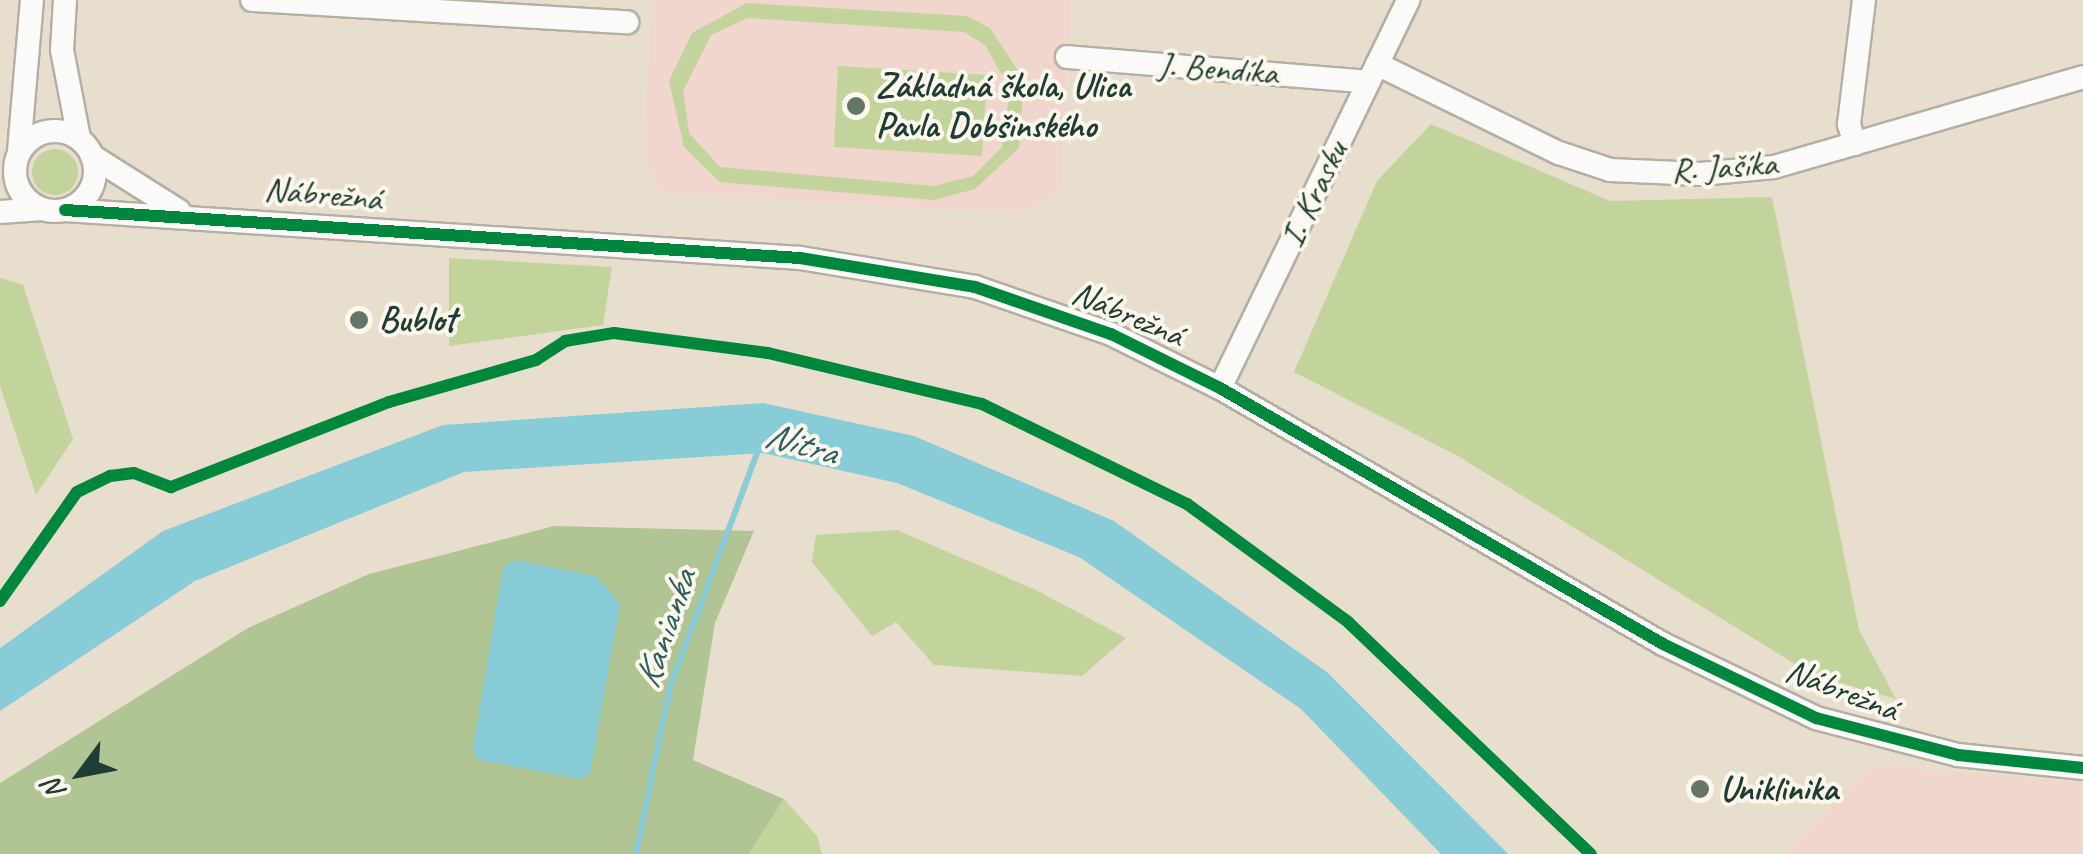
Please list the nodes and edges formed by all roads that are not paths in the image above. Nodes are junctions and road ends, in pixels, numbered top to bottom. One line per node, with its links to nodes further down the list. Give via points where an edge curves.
1 (32, 0): 12 (street)
2 (65, 0): 11 (street, via 62,50)
3 (252, 0): 6 (street)
4 (1408, 0): 8 (street, I. Krasku)
5 (1864, 0): 10 (street, via 1849,124)
6 (627, 22)
7 (1068, 58): 8 (street, J. Bendíka)
8 (1373, 73): 10 (street, R. Jašíka, via 1610,170 1756,169); 16 (street, I. Krasku)
9 (2083, 77): 10 (street, R. Jašíka)
10 (1855, 144)
11 (85, 147): 12 (street, via 46,132); 13 (street, via 91,190); 15 (street, Nábrežná)
12 (11, 163): 13 (street, via 24,196)
13 (53, 210): 14 (street, Nábrežná); 15 (street, Nábrežná, via 86,218)
14 (0, 212)
15 (182, 213): 16 (street, Nábrežná, via 800,258 974,287 1110,334)
16 (1220, 388): 17 (street, Nábrežná, via 1664,644 1816,718 1958,755)
17 (2083, 768)

